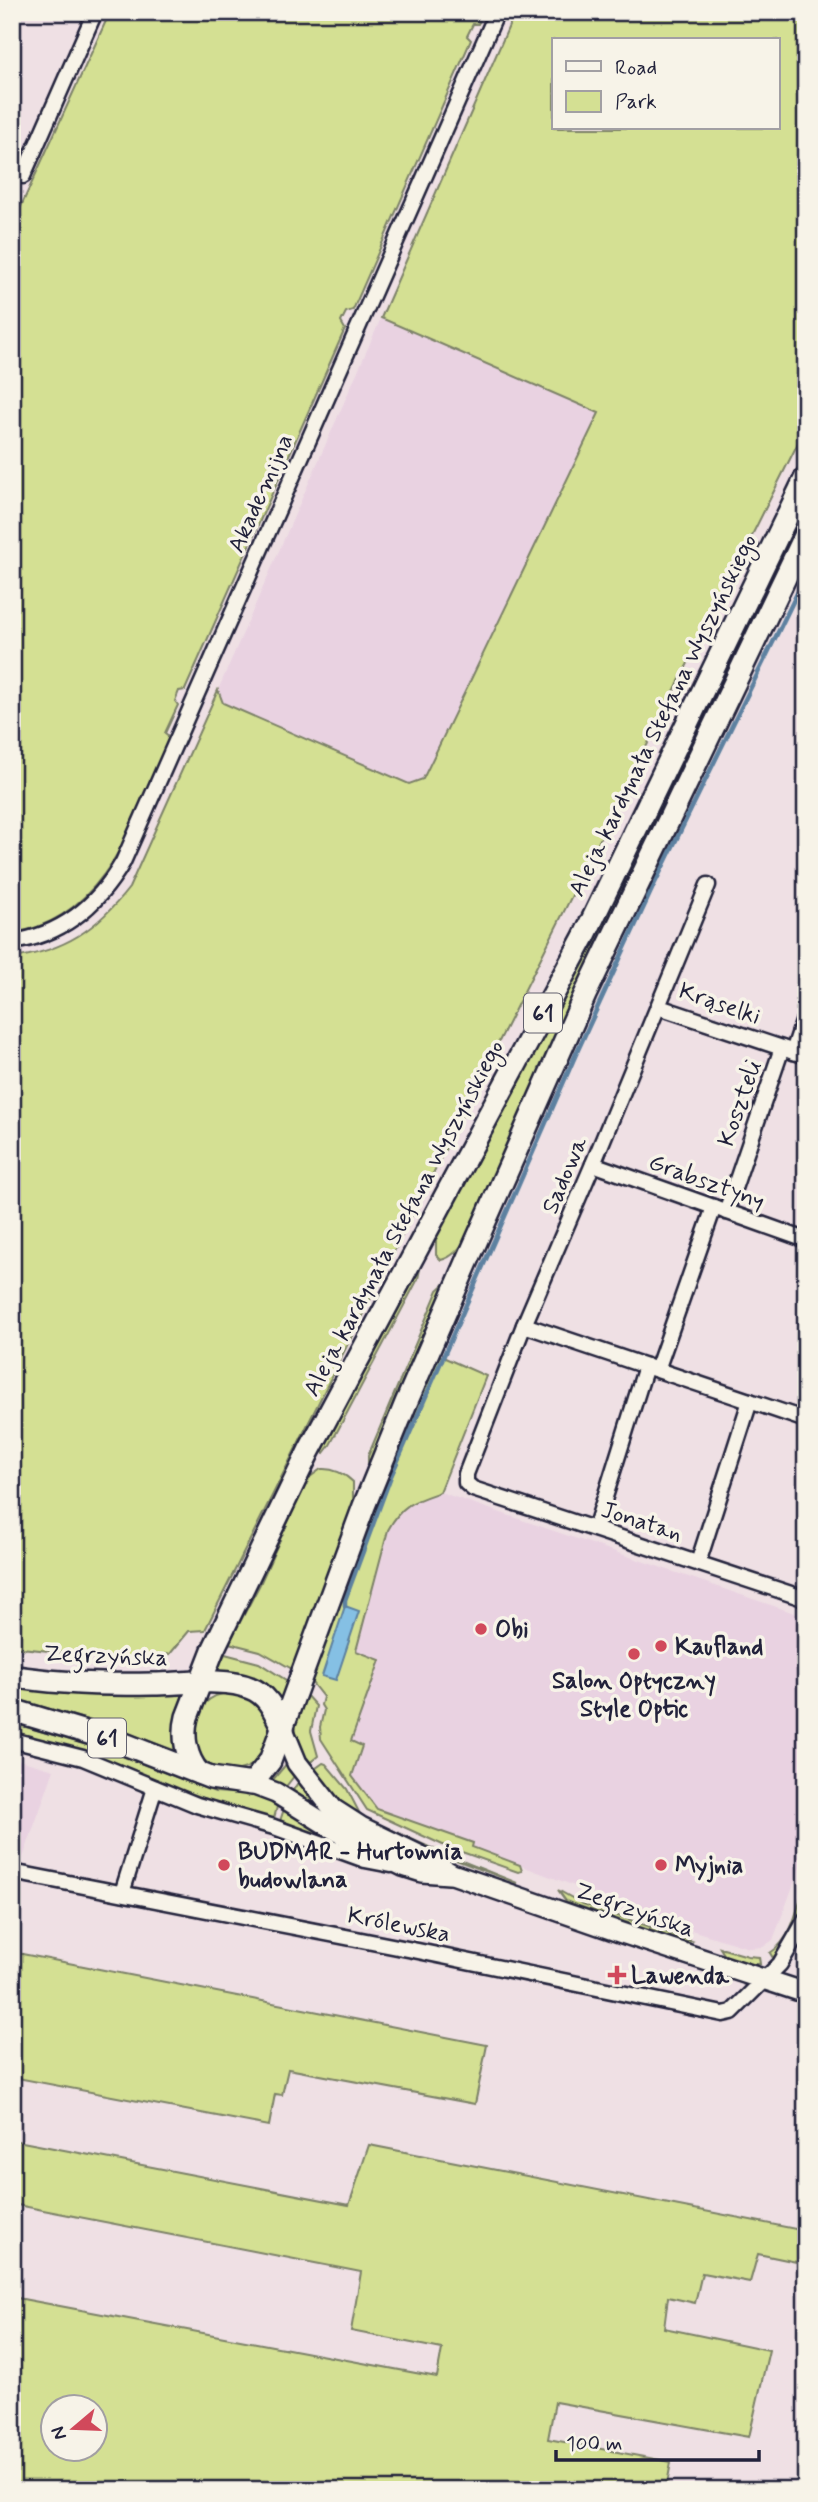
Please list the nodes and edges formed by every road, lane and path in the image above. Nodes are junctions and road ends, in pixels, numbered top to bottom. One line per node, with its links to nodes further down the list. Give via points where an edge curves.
1 (95, 12): 3 (street)
2 (497, 12): 7 (street, Akademijna, via 123,862 109,886 83,912 53,931)
3 (23, 176)
4 (806, 477): 23 (main road, Aleja kardynała Stefana Wyszyńskiego / 61, via 584,937 309,1451)
5 (806, 534): 25 (main road, Aleja kardynała Stefana Wyszyńskiego / 61, via 590,984 471,1253 370,1493)
6 (708, 886): 8 (street, Sadowa)
7 (12, 942)
8 (659, 1007): 10 (street, Krąselki); 11 (street, Sadowa)
9 (806, 1013): 10 (street, Koszteli)
10 (793, 1052): 12 (street, Koszteli)
11 (593, 1164): 12 (street, Grabsztyny); 14 (street, Sadowa)
12 (720, 1210): 13 (street, Grabsztyny); 15 (street, Koszteli)
13 (806, 1240)
14 (524, 1325): 15 (street); 18 (street, Sadowa)
15 (651, 1368): 16 (street); 19 (street, Koszteli)
16 (750, 1401): 17 (street); 20 (street)
17 (806, 1420)
18 (466, 1483): 19 (street, Jonatan)
19 (595, 1529): 20 (street, Jonatan)
20 (698, 1563): 21 (street, Jonatan)
21 (806, 1599)
22 (12, 1676): 23 (main road, Zegrzyńska / 61, via 112,1685)
23 (199, 1684): 25 (main road, via 248,1686 270,1704); 27 (main road, via 185,1728 189,1755)
24 (12, 1710): 27 (main road, 61, via 122,1743)
25 (283, 1729): 28 (main road, 61, via 270,1761); 32 (main road, Zegrzyńska, via 304,1772 333,1809)
26 (12, 1740): 29 (street, via 83,1758)
27 (199, 1773): 28 (main road)
28 (251, 1784): 30 (main road, Zegrzyńska, via 285,1798)
29 (155, 1788): 30 (street, via 365,1860); 33 (street)
30 (403, 1866): 32 (main road, Zegrzyńska)
31 (12, 1872): 33 (street, Królewska)
32 (452, 1874): 35 (main road, Zegrzyńska)
33 (122, 1893): 35 (street, Królewska, via 714,2013 732,2012)
34 (806, 1919): 35 (street, Królewska, via 780,1964)
35 (765, 1980): 36 (main road, Zegrzyńska)
36 (805, 1994)

